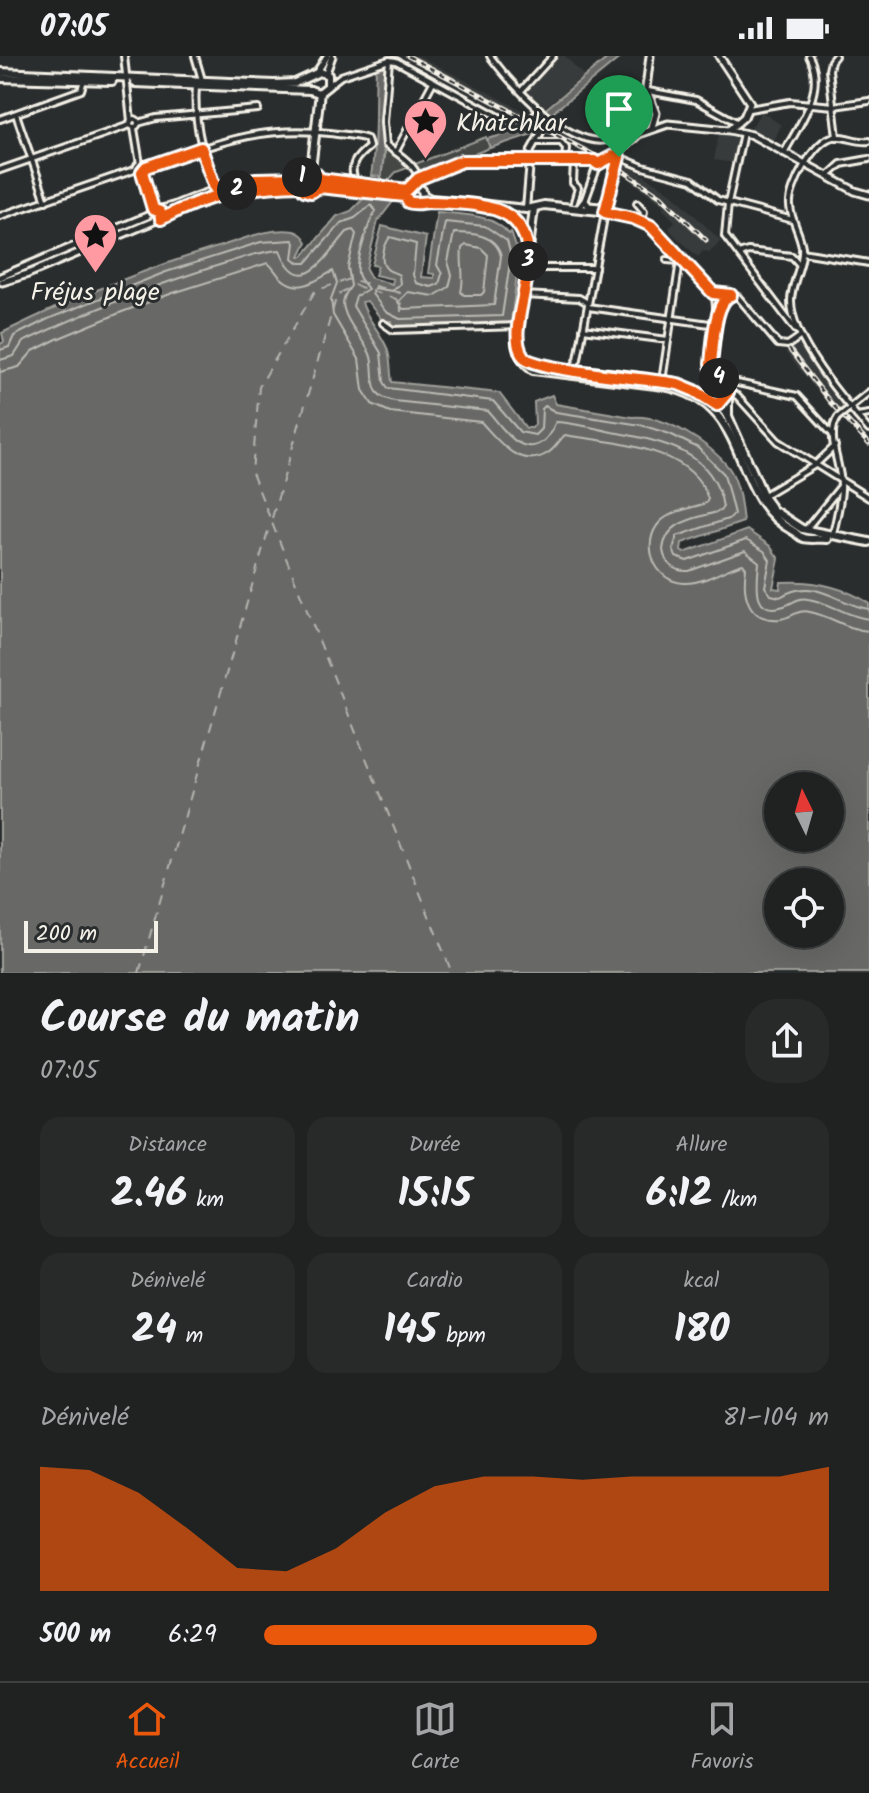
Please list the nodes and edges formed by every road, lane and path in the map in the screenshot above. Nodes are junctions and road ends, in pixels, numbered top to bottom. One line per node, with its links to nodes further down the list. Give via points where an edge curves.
1 (124, 56): 18 (street)
2 (195, 56): 19 (street)
3 (329, 56): 12 (main road); 13 (main road)
4 (491, 56): 23 (street)
5 (553, 56): 23 (street)
6 (650, 56): 24 (main road)
7 (719, 56): 30 (main road, via 749,100)
8 (809, 56): 27 (street)
9 (835, 56): 28 (street, via 829,70)
10 (388, 60): 14 (street); 20 (street); 53 (street, via 384,122 387,148)
11 (0, 72): 18 (main road)
12 (317, 73): 13 (main road); 16 (main road)
13 (327, 74): 14 (street); 22 (main road)
14 (341, 76): 22 (street)
15 (0, 78): 17 (main road)
16 (309, 78): 19 (main road, via 289,83); 25 (main road)
17 (84, 80): 18 (main road); 33 (street, via 81,90)
18 (127, 80): 19 (main road); 21 (main road); 38 (street)
19 (202, 80)
20 (433, 82): 31 (street, via 516,126 529,123); 53 (street)
21 (196, 86): 25 (main road); 34 (street)
22 (328, 86): 25 (main road)
23 (521, 91): 31 (street)
24 (648, 91): 32 (main road); 40 (street, via 692,99)
25 (315, 92): 44 (main road)
26 (869, 101): 28 (street)
27 (811, 104): 28 (street); 30 (street); 54 (street)
28 (834, 106): 47 (street)
29 (258, 109): 34 (street)
30 (749, 109): 35 (main road)
31 (539, 111): 36 (street)
32 (656, 113): 39 (main road); 41 (main road)
33 (16, 114): 37 (street); 57 (street)
34 (197, 115): 38 (street); 52 (street)
35 (744, 117): 40 (main road); 46 (main road)
36 (549, 118): 42 (street); 50 (street)
37 (0, 119)
38 (134, 123): 57 (street); 64 (street)
39 (668, 124): 41 (main road); 43 (main road)
40 (738, 124): 43 (main road)
41 (652, 127): 55 (main road)
42 (567, 130): 48 (street, via 600,142); 51 (street)
43 (729, 130): 45 (main road)
44 (315, 132): 52 (street, via 261,132); 59 (main road); 70 (street, via 367,139 369,147 352,166)
45 (743, 133): 46 (main road); 79 (street)
46 (752, 135): 54 (main road)
47 (837, 137): 49 (street); 63 (street, via 824,141)
48 (614, 138)
49 (869, 141)
50 (536, 142): 51 (street); 58 (street)
51 (561, 142): 60 (street)
52 (201, 148): 64 (street); 71 (street)
53 (396, 151): 68 (street, via 409,161)
54 (784, 153): 63 (main road)
55 (618, 154): 62 (main road); 77 (main road); 79 (street, via 692,180)
56 (869, 159): 66 (street, via 841,164)
57 (31, 160): 65 (street); 76 (street)
58 (530, 160): 60 (street); 68 (street, via 462,161); 82 (street)
59 (312, 161): 67 (main road); 69 (main road)
60 (565, 161): 61 (street)
61 (574, 161): 62 (street); 80 (street)
62 (598, 164): 75 (main road)
63 (805, 164): 66 (main road); 83 (street)
64 (141, 168): 76 (street); 84 (street)
65 (0, 170)
66 (828, 176): 74 (main road)
67 (303, 179): 69 (main road); 69 (main road, via 308,192); 71 (main road, via 255,179); 88 (main road, via 232,191)
68 (418, 179): 73 (street)
69 (318, 180): 70 (main road); 72 (main road)
70 (356, 184): 72 (main road)
71 (215, 188): 84 (main road)
72 (367, 189): 73 (main road)
73 (411, 193): 82 (main road); 92 (main road, via 510,217)
74 (869, 195)
75 (585, 200): 77 (main road, via 600,207); 80 (main road)
76 (46, 201): 86 (street)
77 (608, 201): 85 (main road)
78 (637, 203): 90 (street)
79 (728, 203): 87 (street); 93 (street, via 724,232)
80 (576, 205): 81 (main road); 85 (main road)
81 (534, 208): 82 (main road); 92 (main road)
82 (526, 209)
83 (790, 210): 87 (street); 89 (street)
84 (154, 211): 88 (main road); 88 (main road, via 150,218); 101 (main road)
85 (605, 212): 90 (main road); 100 (street)
86 (0, 216)
87 (785, 217): 89 (street)
88 (158, 220): 101 (main road)
89 (793, 220): 91 (street)
90 (644, 222): 96 (main road)
91 (802, 252): 94 (street); 97 (street); 98 (street)
92 (529, 253): 99 (main road)
93 (739, 254): 94 (street); 108 (street)
94 (792, 256): 98 (street)
95 (667, 260): 96 (street)
96 (681, 260): 102 (main road); 109 (street)
97 (869, 263)
98 (799, 264): 107 (street)
99 (527, 268): 100 (street); 103 (main road)
100 (595, 268): 105 (street)
101 (1, 281)
102 (713, 293): 104 (street); 106 (main road)
103 (524, 295): 105 (street, via 579,298); 112 (main road)
104 (731, 295): 106 (street); 114 (street, via 743,301 778,344 788,345)
105 (588, 305): 109 (street); 113 (street)
106 (719, 306): 111 (main road)
107 (792, 306): 108 (street); 114 (street)
108 (781, 310): 114 (street)
109 (671, 318): 111 (street); 115 (street)
110 (383, 323): 112 (street, via 398,330)
111 (717, 325): 118 (main road, via 712,367)
112 (519, 326): 116 (main road, via 518,345 527,360); 133 (main road, via 517,351 537,371 676,388 701,400 729,430)
113 (583, 329): 115 (street); 116 (street)
114 (799, 334): 122 (street)
115 (668, 340): 117 (street)
116 (572, 370): 117 (main road)
117 (662, 381): 121 (main road, via 687,387)
118 (724, 383): 119 (main road); 126 (street, via 797,396)
119 (728, 392): 121 (main road); 123 (main road); 131 (street, via 778,441)
120 (869, 392): 122 (street)
121 (717, 405): 123 (main road)
122 (848, 409): 125 (street); 127 (street, bridge)
123 (728, 413): 133 (main road)
124 (869, 414): 125 (street)
125 (857, 416): 128 (street)
126 (824, 425): 127 (street); 129 (street)
127 (833, 425): 129 (street)
128 (869, 430)
129 (833, 435): 130 (street)
130 (835, 446): 131 (street); 132 (street)
131 (815, 465): 132 (street); 133 (street)
132 (841, 483): 134 (street); 135 (street); 136 (street)
133 (762, 496): 137 (main road, via 776,520)
134 (869, 498)
135 (828, 502): 136 (street); 137 (street)
136 (838, 510): 138 (street)
137 (806, 532): 138 (main road); 139 (main road)
138 (833, 536): 139 (main road)
139 (869, 544)

